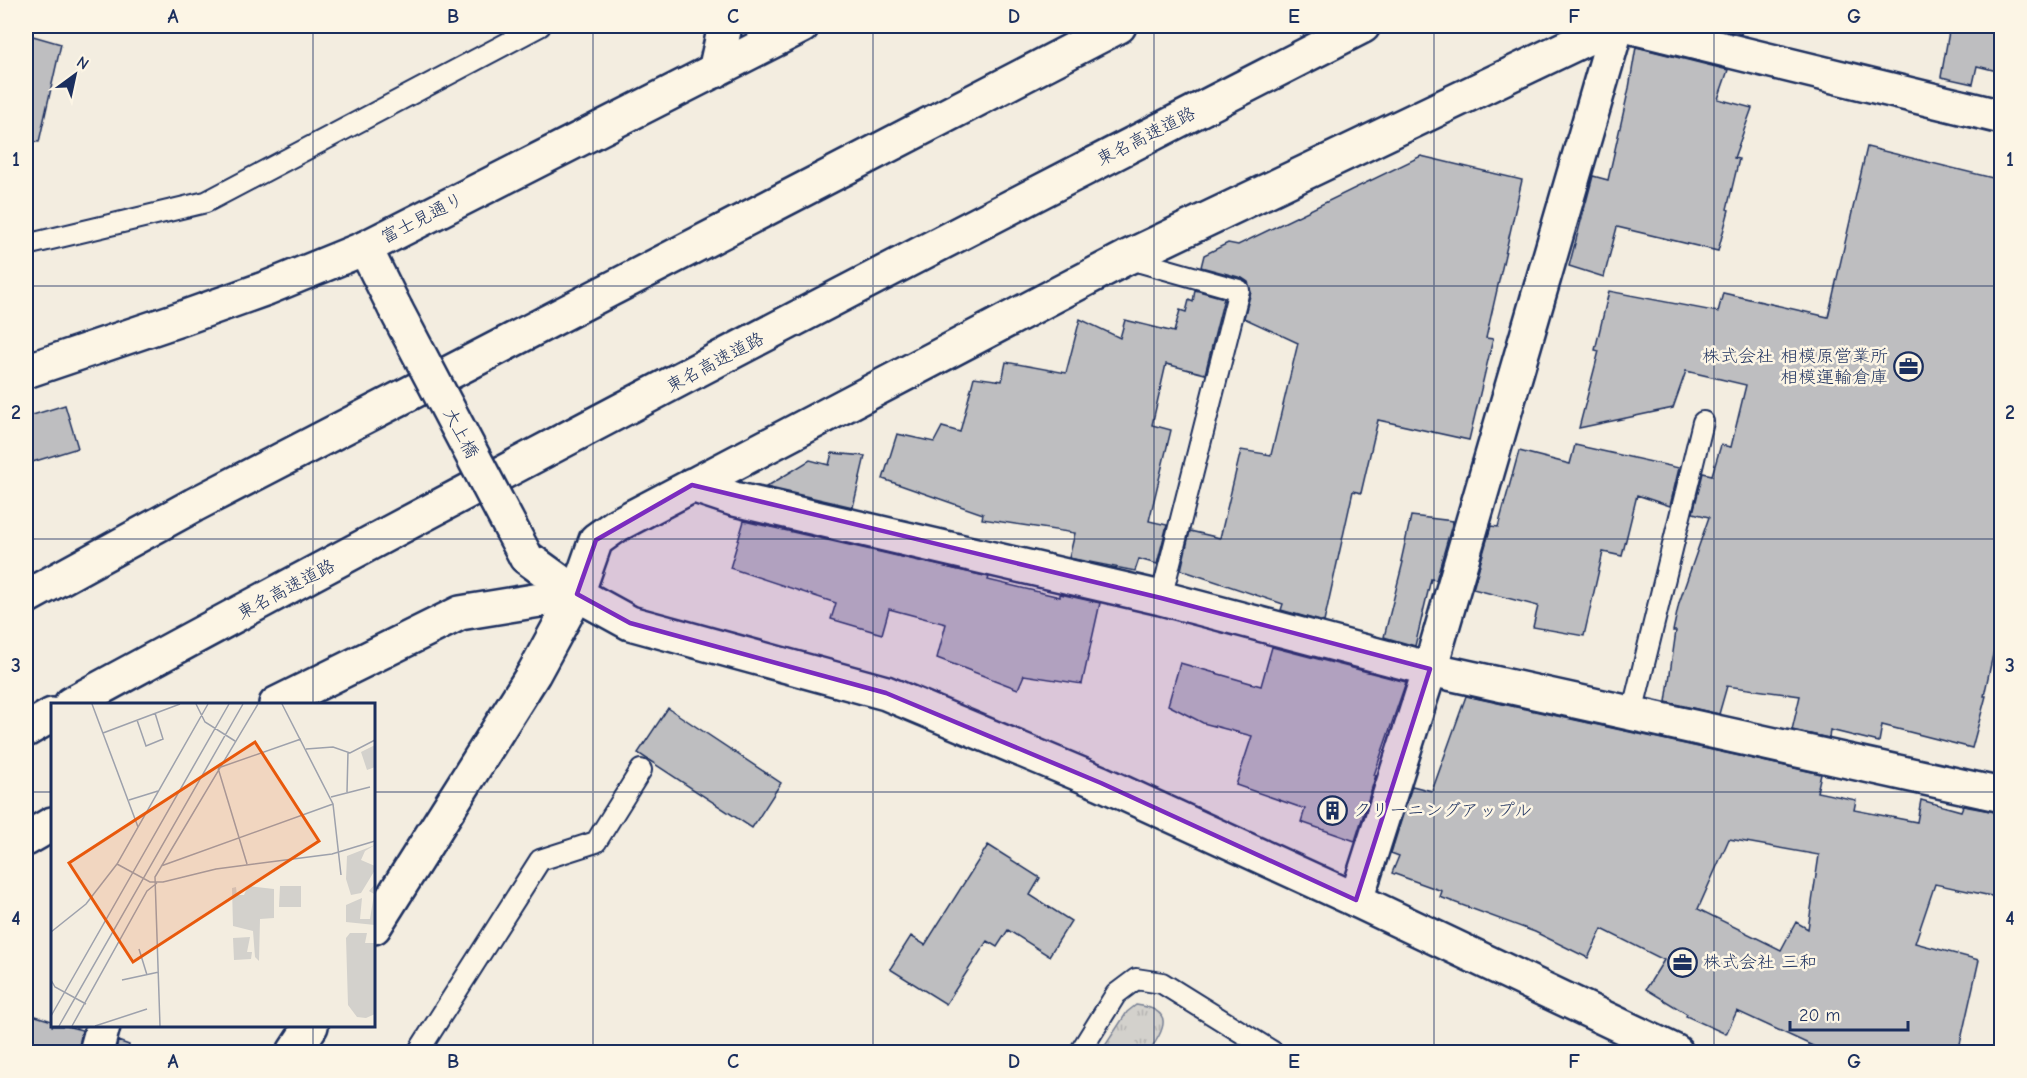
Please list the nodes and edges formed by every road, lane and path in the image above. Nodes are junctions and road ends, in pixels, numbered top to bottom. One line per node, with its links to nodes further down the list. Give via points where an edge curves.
1 (540, 26): 11 (lane, via 206,202)
2 (725, 26): 9 (main road)
3 (802, 26): 9 (main road, 富士見通り)
4 (1119, 26): 18 (main road, via 215,494)
5 (1362, 26): 21 (main road, 東名高速道路, via 1012,205)
6 (1612, 26): 13 (main road)
7 (1617, 26): 20 (main road)
8 (1628, 26): 10 (main road)
9 (714, 71): 12 (main road, 富士見通り)
10 (2001, 117)
11 (26, 245)
12 (365, 248): 14 (main road, 富士見通り, via 202,312); 17 (main road, 大上橋, bridge, via 526,557)
13 (1126, 258): 16 (main road); 19 (lane, via 1239,290)
14 (26, 371)
15 (1703, 422): 23 (lane)
16 (692, 485): 17 (main road, via 596,540); 19 (main road, via 745,502)
17 (577, 594): 22 (main road, via 460,613); 30 (main road, via 630,622 886,693 1101,783); 31 (main road, via 534,673)
18 (26, 597)
19 (1161, 598): 20 (main road)
20 (1430, 669): 23 (main road); 30 (main road)
21 (75, 703)
22 (280, 703)
23 (1632, 713): 27 (main road)
24 (51, 716): 25 (main road)
25 (26, 730)
26 (641, 770): 36 (lane, via 596,842 540,860)
27 (2001, 795)
28 (51, 825): 29 (main road)
29 (26, 839)
30 (1356, 900): 39 (main road)
31 (375, 925)
32 (104, 1027): 34 (main road)
33 (310, 1027): 35 (main road)
34 (96, 1053)
35 (294, 1053)
36 (418, 1053)
37 (1080, 1053): 38 (lane, via 1116,994 1136,979 1162,983)
38 (1272, 1053)
39 (1676, 1053)

